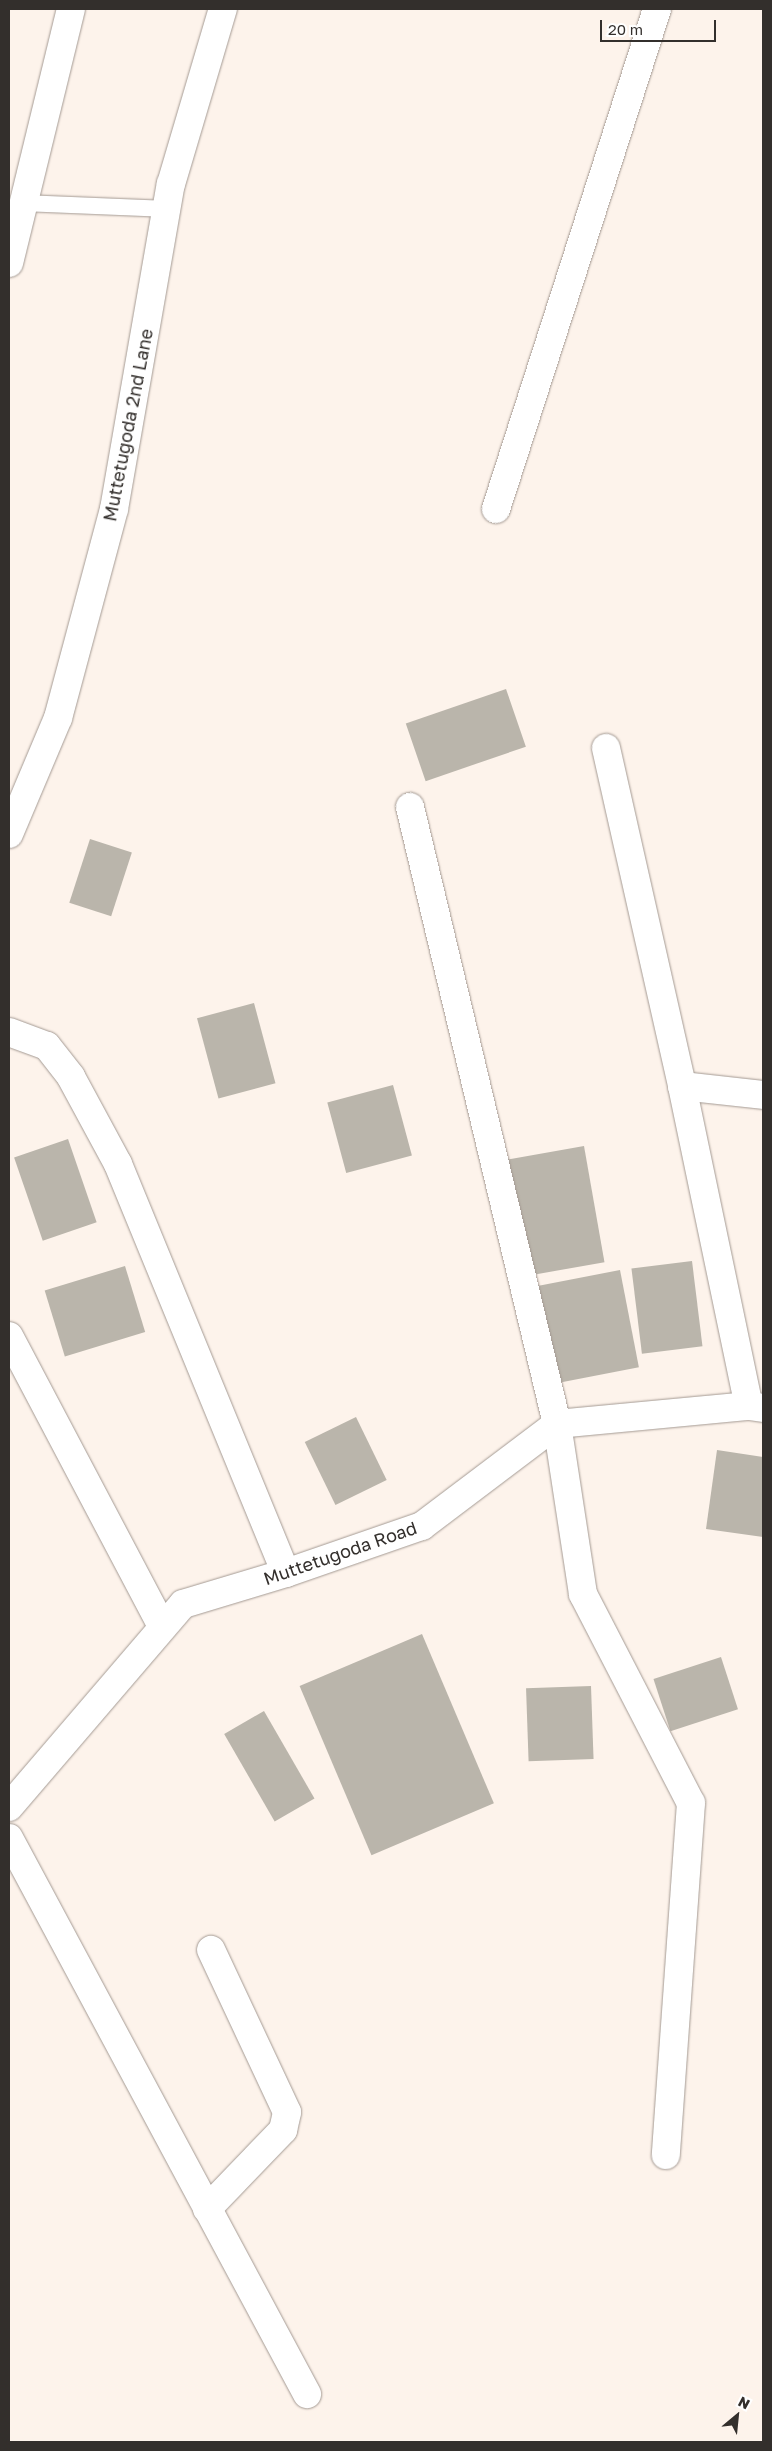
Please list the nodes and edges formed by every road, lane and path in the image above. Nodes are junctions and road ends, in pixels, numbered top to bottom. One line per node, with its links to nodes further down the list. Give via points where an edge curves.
1 (71, 9): 4 (street)
2 (223, 9): 5 (street, Muttetugoda 2nd Lane, via 171,184)
3 (657, 9): 7 (street)
4 (24, 203): 5 (lane); 6 (street)
5 (167, 209): 10 (street, Muttetugoda 2nd Lane, via 114,509 58,718)
6 (9, 264)
7 (496, 509)
8 (606, 748): 12 (street)
9 (410, 807): 16 (street)
10 (9, 834)
11 (9, 1032): 17 (street, via 47,1046 71,1077 118,1164)
12 (682, 1086): 13 (street); 15 (street)
13 (763, 1095)
14 (9, 1336): 18 (street)
15 (756, 1407): 16 (street)
16 (557, 1424): 17 (street, Muttetugoda Road, via 422,1526); 22 (street, via 583,1594 691,1803)
17 (286, 1573): 18 (street, Muttetugoda Road, via 184,1604)
18 (162, 1626): 19 (street, Muttetugoda Road)
19 (9, 1807)
20 (9, 1838): 23 (street)
21 (211, 1950): 23 (street, via 287,2112 283,2130)
22 (666, 2154)
23 (207, 2209): 24 (street)
24 (306, 2394)

